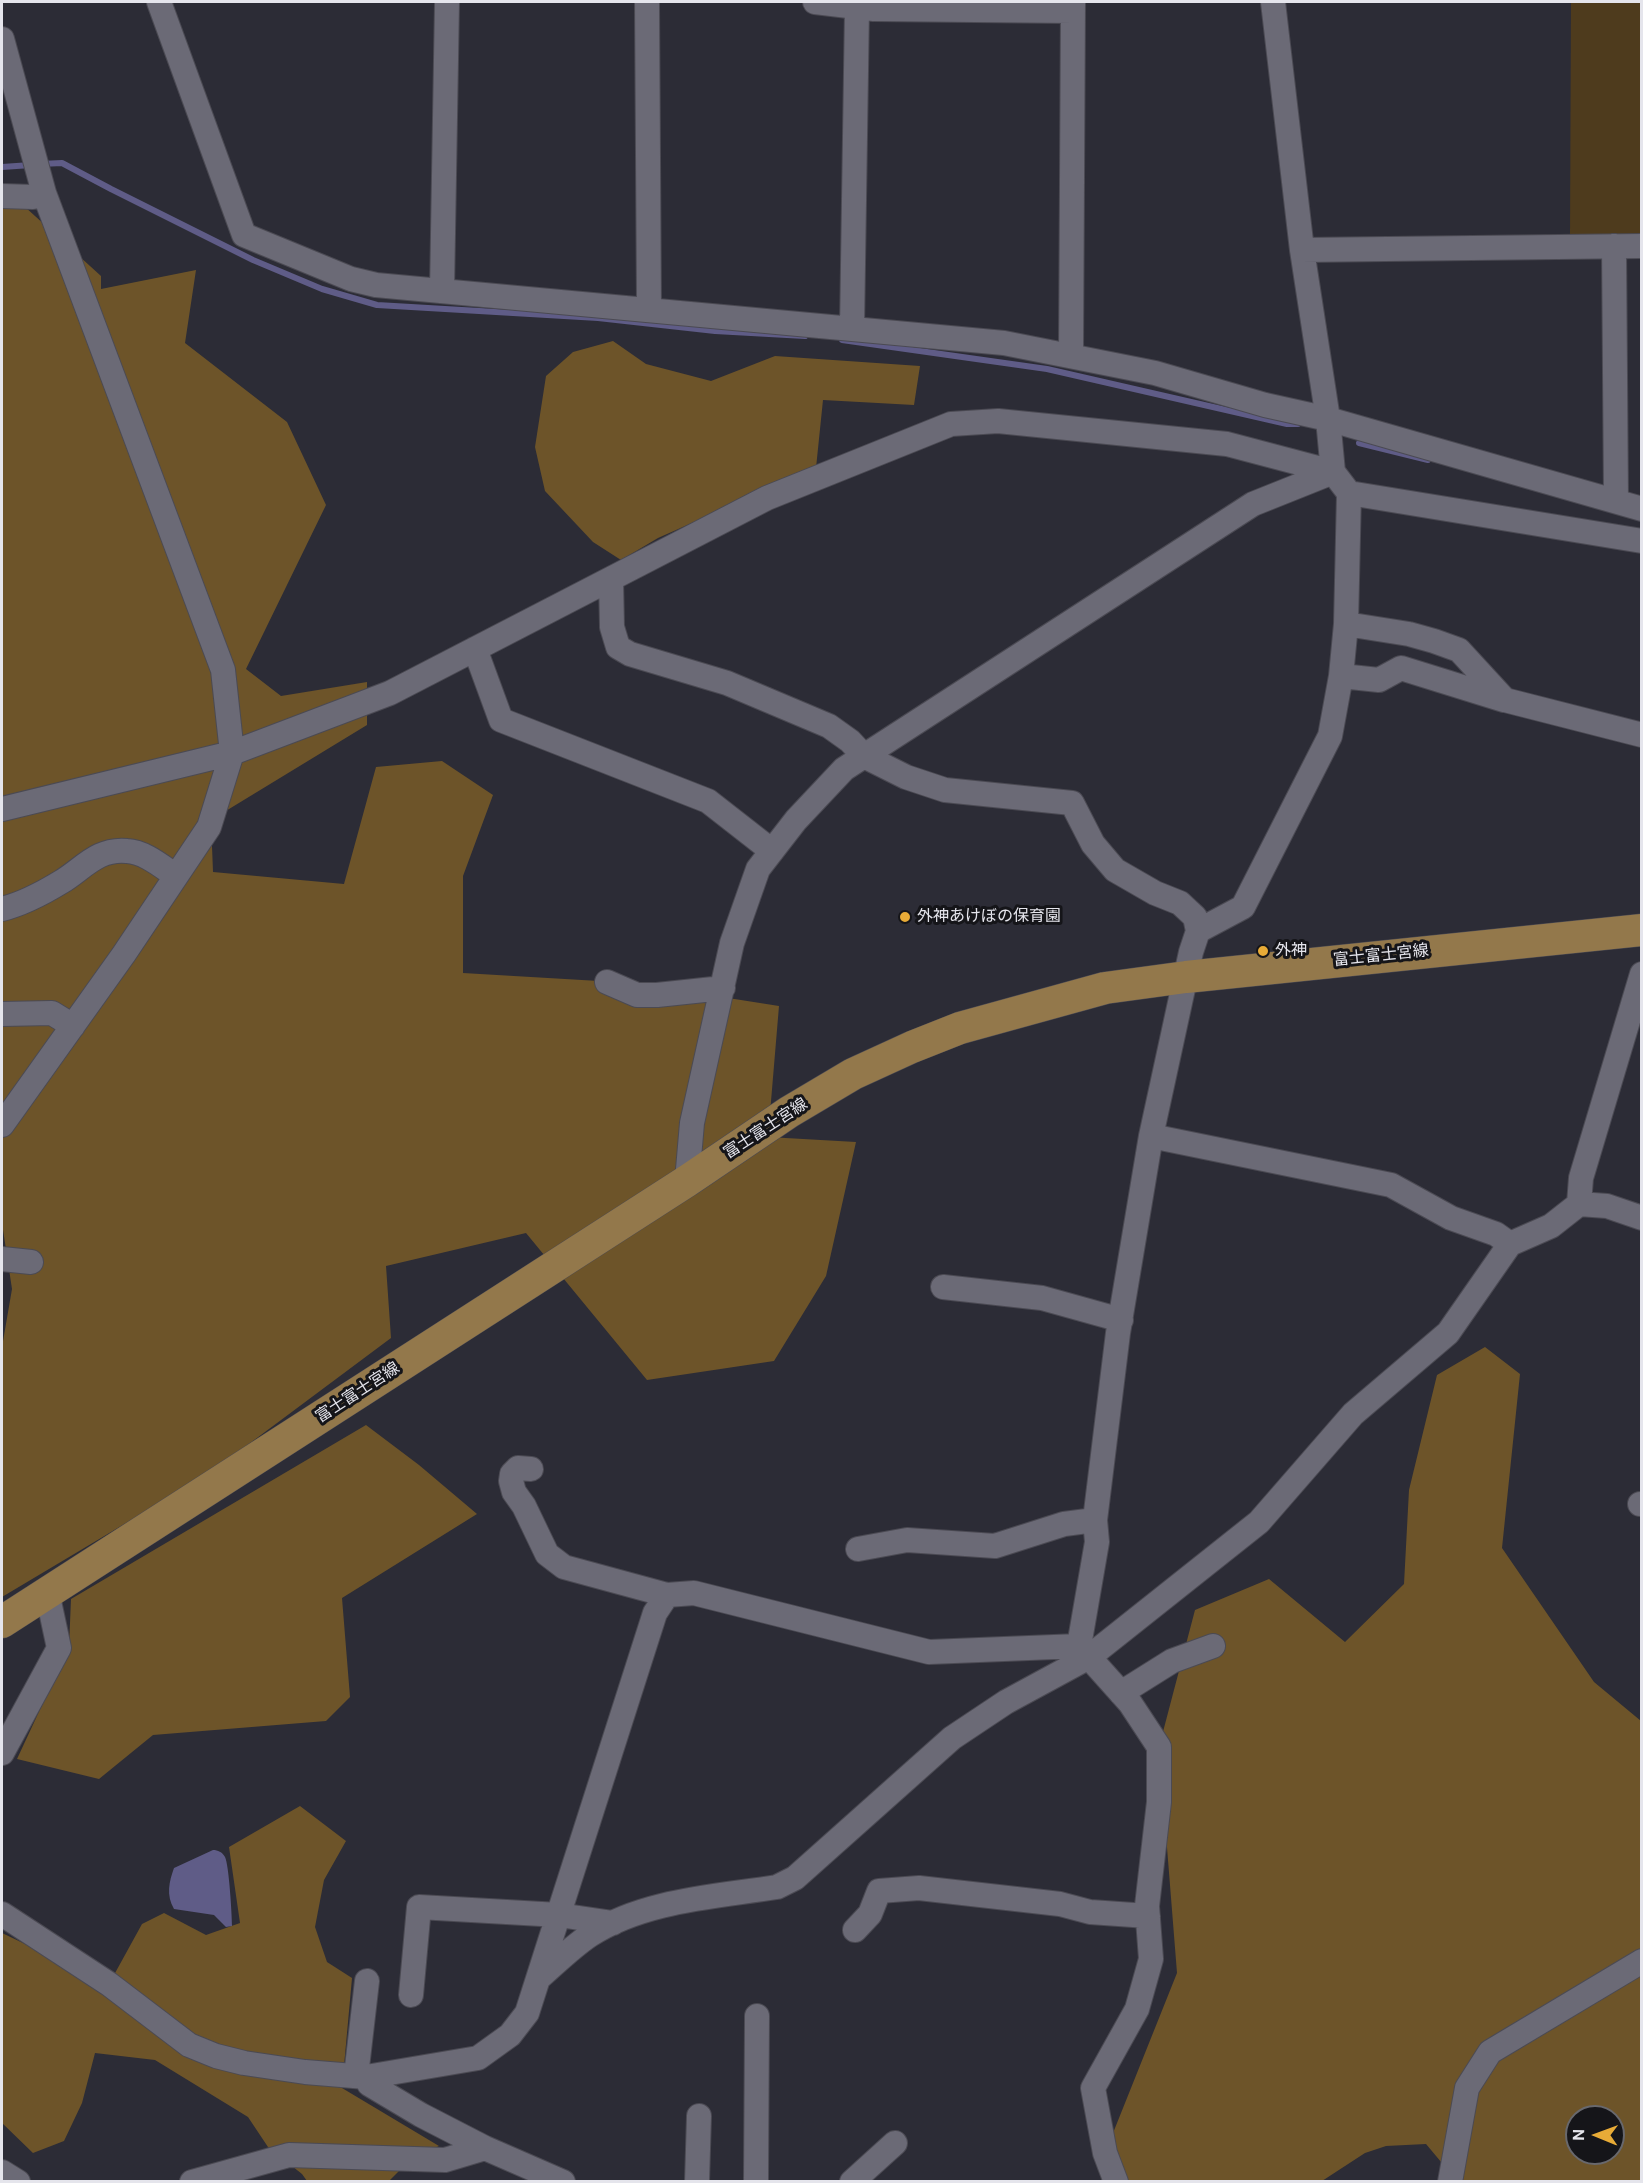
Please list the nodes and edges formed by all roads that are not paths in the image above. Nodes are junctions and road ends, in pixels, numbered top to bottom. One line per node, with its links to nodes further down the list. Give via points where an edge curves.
1 (159, 2): 14 (street, via 244,235 351,279)
2 (447, 2): 14 (street)
3 (647, 2): 15 (street)
4 (815, 2): 7 (street)
5 (1273, 2): 13 (street)
6 (1073, 6): 7 (street); 17 (street)
7 (857, 7): 16 (street)
8 (2, 39): 9 (street)
9 (44, 193): 10 (street, via 33,197); 30 (street, via 223,670)
10 (2, 196)
11 (1614, 246): 12 (street); 13 (street); 21 (street)
12 (1641, 246)
13 (1302, 250): 18 (street)
14 (442, 291): 15 (street)
15 (649, 310): 16 (street)
16 (852, 329): 17 (street, via 1004,343)
17 (1071, 356): 18 (street)
18 (1328, 419): 19 (street); 21 (street)
19 (1333, 472): 20 (street); 24 (street, via 1227,444 998,421 951,424 767,498); 31 (street, via 1253,504)
20 (1348, 493): 23 (street); 25 (street)
21 (1616, 501): 22 (street)
22 (1641, 509)
23 (1641, 541)
24 (611, 579): 26 (street); 31 (street, via 612,627 618,647 727,683 829,726)
25 (1346, 624): 27 (street); 28 (street, via 1408,634 1459,650)
26 (476, 649): 30 (street, via 390,693); 33 (street, via 501,720 708,801)
27 (1341, 676): 28 (street, via 1379,680 1401,668); 37 (street, via 1330,736 1243,907)
28 (1505, 700): 29 (street)
29 (1641, 735)
30 (232, 753): 32 (street); 34 (street, via 209,827)
31 (864, 756): 33 (street, via 844,769); 37 (street, via 906,777 945,789 1072,803 1093,844 1115,870 1180,903 1195,917)
32 (2, 809)
33 (772, 851): 41 (street, via 758,869 732,942)
34 (176, 876): 35 (street, via 147,857 128,851 109,852 86,862 63,881); 43 (street)
35 (2, 909)
36 (1641, 930): 39 (main road, 富士富士宮線)
37 (1198, 931): 39 (street)
38 (1641, 974): 47 (street, via 1581,1178)
39 (1186, 977): 45 (street); 46 (main road, 富士富士宮線, via 1105,988 960,1028 912,1047 807,1101)
40 (607, 982): 41 (street, via 637,995)
41 (723, 988): 46 (street, via 692,1123)
42 (2, 1014): 43 (street, via 52,1013)
43 (73, 1026): 44 (street)
44 (2, 1125)
45 (1151, 1136): 49 (street, via 1391,1185); 53 (street)
46 (687, 1181): 57 (main road, 富士富士宮線)
47 (1579, 1204): 48 (street, via 1607,1206); 49 (street, via 1551,1226)
48 (1641, 1218)
49 (1510, 1244): 61 (street, via 1448,1333 1353,1414 1259,1522)
50 (2, 1259): 51 (street)
51 (31, 1262)
52 (943, 1287): 53 (street, via 1042,1298)
53 (1121, 1320): 55 (street)
54 (531, 1469): 58 (street, via 518,1468 511,1481 547,1554 564,1567)
55 (1095, 1520): 56 (street, via 1064,1524 995,1546 908,1540); 61 (street, via 1097,1542)
56 (858, 1549)
57 (47, 1592): 59 (main road, 富士富士宮線); 63 (street, via 59,1648)
58 (667, 1595): 61 (street, via 694,1593 929,1652); 65 (street, via 655,1613)
59 (2, 1622)
60 (1213, 1646): 62 (street, via 1172,1661)
61 (1084, 1652): 62 (street); 67 (street, via 952,1738 795,1878 777,1887 652,1907)
62 (1121, 1693): 66 (street, via 1159,1747 1159,1802)
63 (2, 1754)
64 (2, 1914): 74 (street, via 109,1984 189,2045 244,2063)
65 (559, 1915): 67 (street); 70 (street); 72 (street, via 419,1907)
66 (1148, 1916): 68 (street, via 1090,1912 1060,1904 919,1888 888,1888 879,1891 870,1914); 85 (street, via 1151,1959 1137,2009 1094,2088 1105,2153)
67 (613, 1923): 70 (street, via 589,1936)
68 (855, 1930)
69 (1641, 1961): 86 (street, via 1490,2052 1467,2088)
70 (540, 1977): 74 (street, via 527,2013 510,2035 478,2058)
71 (367, 1981): 74 (street)
72 (411, 1995)
73 (757, 2016): 83 (street)
74 (361, 2076): 77 (street, via 369,2085)
75 (699, 2116): 82 (street)
76 (895, 2143): 84 (street)
77 (485, 2148): 80 (street, via 445,2160 290,2155); 81 (street)
78 (2, 2172): 79 (street)
79 (18, 2181)
80 (192, 2181)
81 (563, 2181)
82 (697, 2181)
83 (756, 2181)
84 (852, 2181)
85 (1116, 2181)
86 (1450, 2181)

